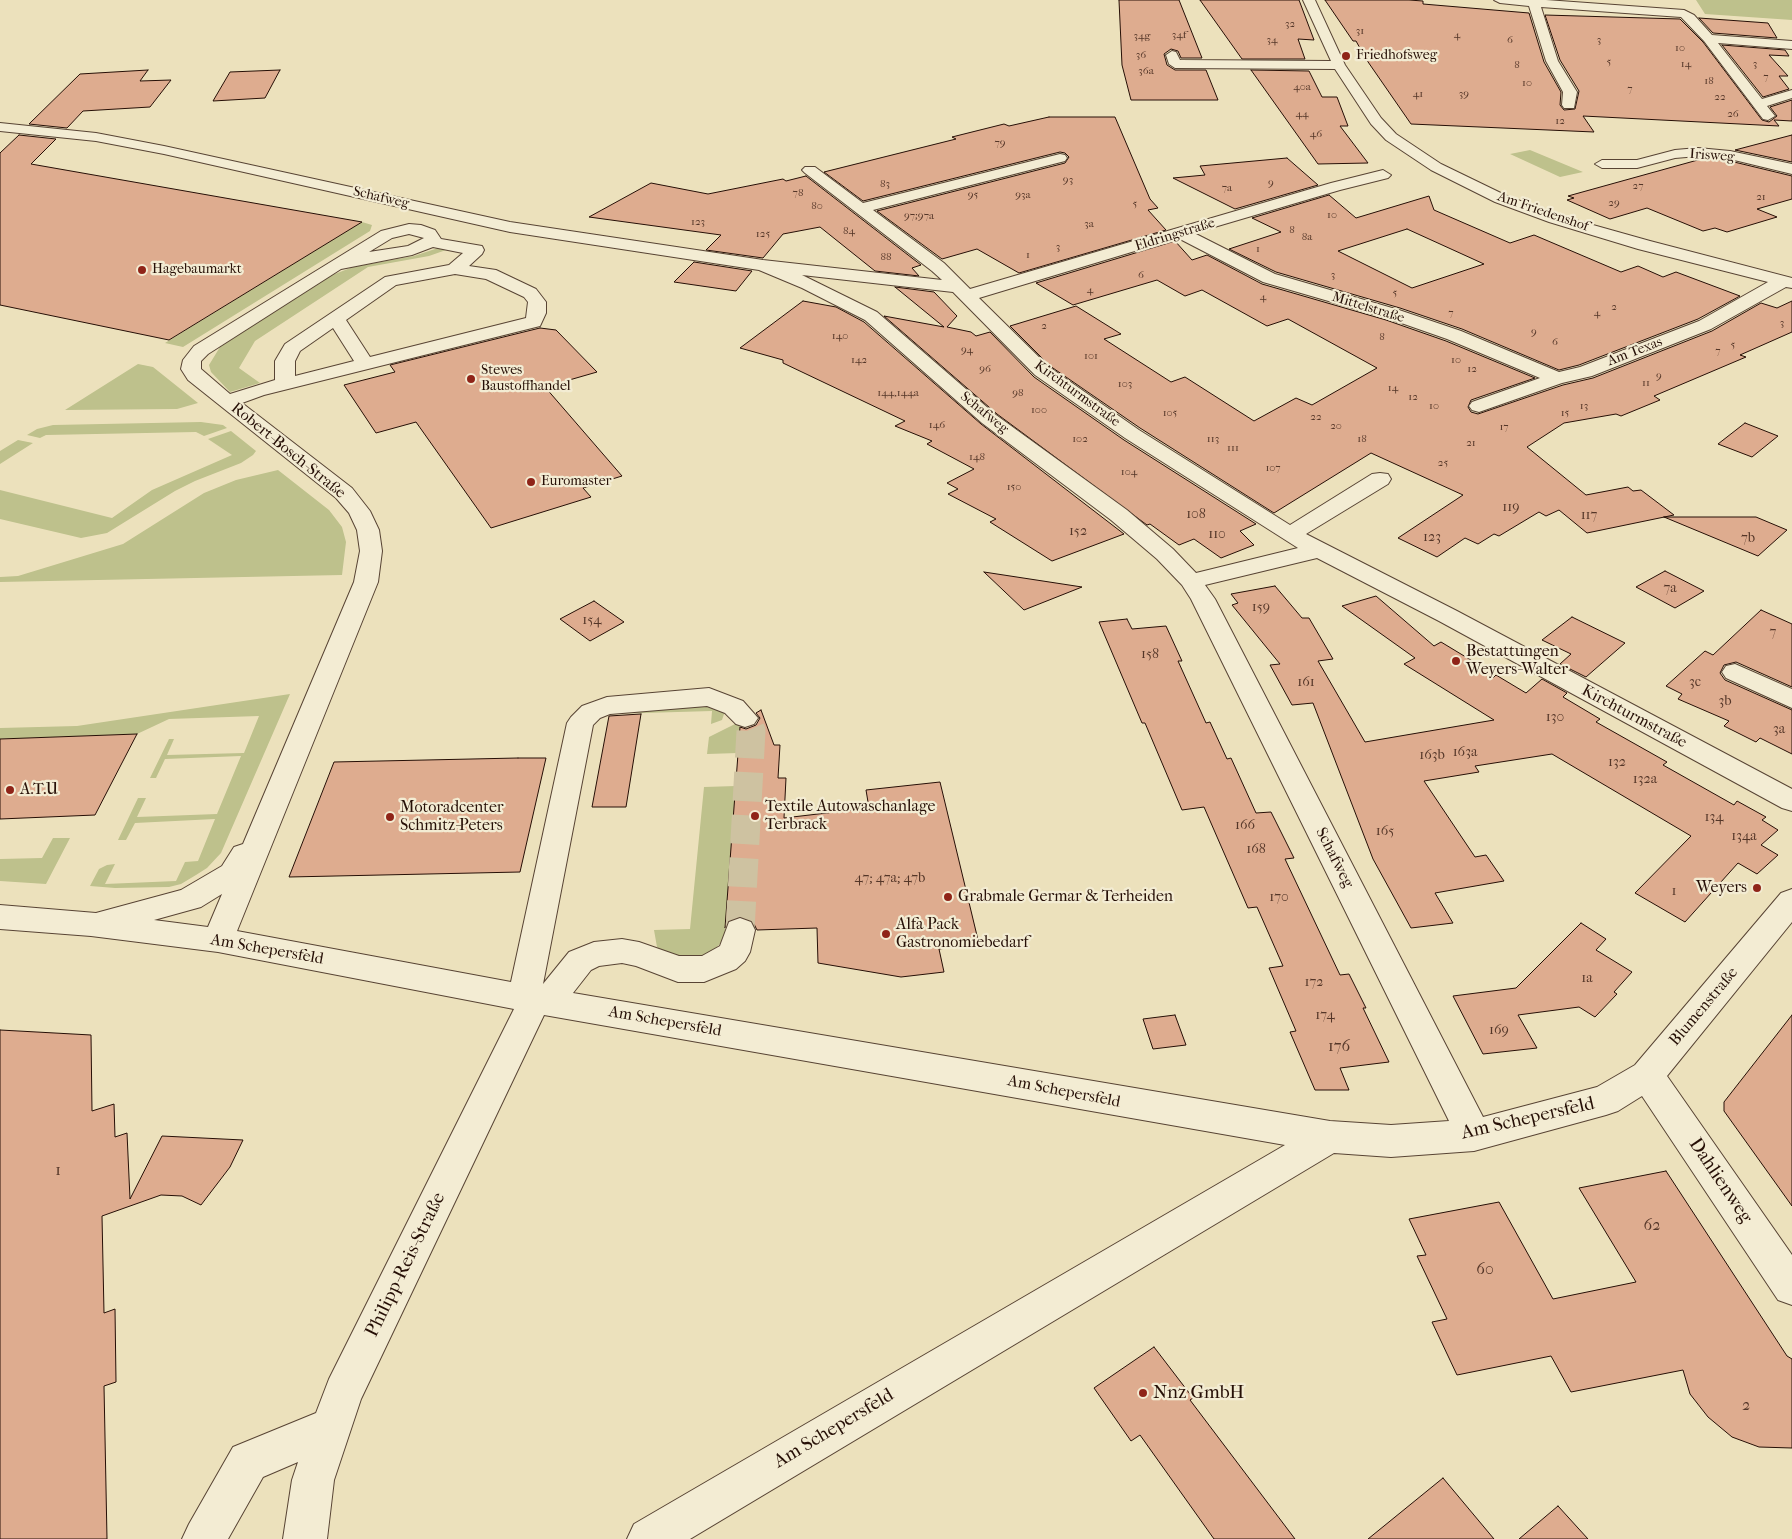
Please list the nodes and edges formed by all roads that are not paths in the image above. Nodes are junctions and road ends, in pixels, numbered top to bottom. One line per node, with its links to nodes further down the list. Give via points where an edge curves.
1 (1309, 0): 7 (street, Am Friedenshof)
2 (1500, 0): 3 (street)
3 (1534, 2): 4 (street, via 1673,12 1690,18); 10 (street, via 1552,61 1570,92)
4 (1708, 38): 5 (street); 9 (street)
5 (1792, 45)
6 (1172, 55): 7 (street, via 1175,64)
7 (1339, 65): 22 (street, Am Friedenshof, via 1376,121 1391,137 1467,184 1555,219)
8 (1792, 94): 9 (street)
9 (1759, 104): 11 (street)
10 (1569, 105)
11 (1768, 116)
12 (0, 126): 20 (street, Schafweg, via 96,137 164,150 510,227)
13 (1060, 158): 18 (street)
14 (1602, 164): 15 (street, Irisweg, via 1637,164 1698,152 1730,155)
15 (1792, 169)
16 (810, 170): 18 (street, Kirchturmstraße)
17 (1383, 175): 19 (street, Eldringstraße)
18 (861, 208): 23 (street, Kirchturmstraße, via 938,267)
19 (1181, 233): 23 (street, Eldringstraße); 26 (street, Mittelstraße, via 1269,278 1454,335)
20 (763, 265): 23 (street, Schafweg); 33 (street, Schafweg, via 871,316 989,419 1120,515 1165,554)
21 (455, 268): 24 (street, via 391,281); 25 (street, via 490,274 530,293 537,302 534,322); 28 (street, Robert-Bosch-Straße, via 476,250 431,242 412,250 335,265 201,350 192,360 190,369 195,376)
22 (1787, 282): 26 (street, Am Texas, via 1705,324 1584,372)
23 (962, 292): 31 (street, Kirchturmstraße, via 1042,371 1132,434)
24 (336, 318): 25 (street); 27 (street, via 292,348 285,361)
25 (365, 364): 27 (street)
26 (1557, 378): 29 (street, Am Texas)
27 (285, 384): 28 (street)
28 (226, 402): 38 (street, Robert-Bosch-Straße, via 344,494 359,511 368,530 370,551 366,582)
29 (1479, 406)
30 (1380, 479): 31 (street)
31 (1290, 535): 32 (street, Kirchturmstraße)
32 (1320, 550): 33 (street); 37 (street, Kirchturmstraße)
33 (1197, 590): 47 (street, Schafweg)
34 (1735, 672): 35 (street)
35 (1792, 698)
36 (745, 718): 44 (street, via 734,707 709,697 608,706 591,712 580,723)
37 (1792, 801)
38 (264, 824): 41 (street, Robert-Bosch-Straße, via 232,874 212,888 190,899); 43 (street, Robert-Bosch-Straße)
39 (1792, 901): 45 (street, Blumenstraße)
40 (0, 917): 41 (street, Am Schepersfeld)
41 (91, 924): 43 (street, Am Schepersfeld)
42 (740, 930): 44 (street, via 734,952 725,960 704,969 678,969 622,951 594,954 580,961)
43 (218, 940): 44 (street, Am Schepersfeld)
44 (535, 1000): 48 (street, Am Schepersfeld); 50 (street, Philipp-Reis-Straße, via 343,1393)
45 (1647, 1076): 46 (street, Blumenstraße); 49 (street, Dahlienweg)
46 (1606, 1100): 47 (street, Am Schepersfeld)
47 (1474, 1135): 48 (street, Am Schepersfeld, via 1391,1141)
48 (1330, 1137): 53 (street, Am Schepersfeld)
49 (1792, 1287)
50 (331, 1427): 51 (street, via 248,1462); 52 (street, Philipp-Reis-Straße, via 313,1480)
51 (204, 1539)
52 (304, 1539)
53 (649, 1539)

